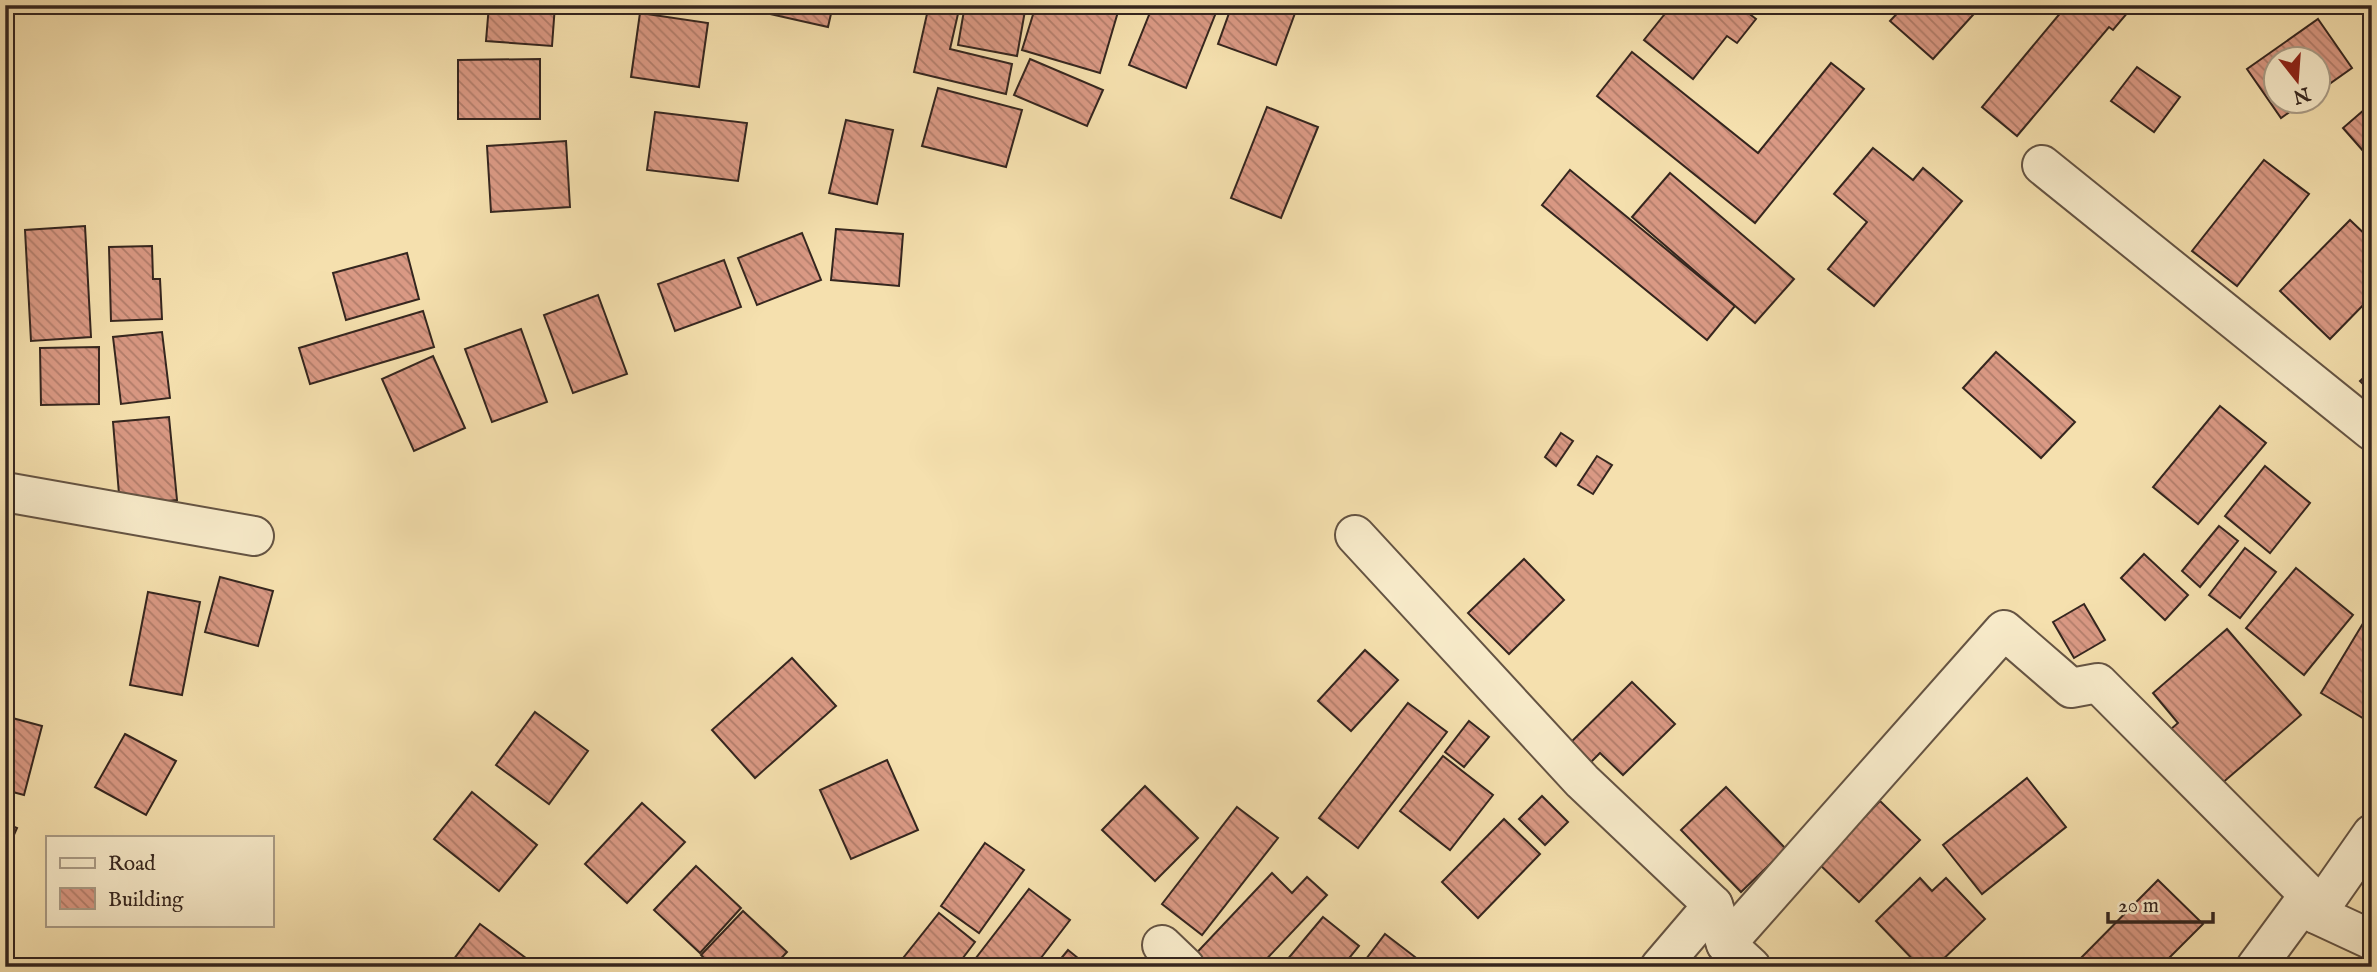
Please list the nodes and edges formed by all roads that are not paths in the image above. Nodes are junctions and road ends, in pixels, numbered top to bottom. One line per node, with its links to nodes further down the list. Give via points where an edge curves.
1 (2042, 165): 2 (street)
2 (2372, 431)
3 (5, 492): 5 (street)
4 (1355, 535): 8 (street, via 1582,781)
5 (254, 536)
6 (2372, 834): 7 (street)
7 (2312, 904): 9 (street); 10 (street, via 2098,683 2071,688 2004,629); 12 (street)
8 (1713, 905): 10 (street); 11 (street)
9 (2372, 940)
10 (1739, 955)
11 (1660, 967)
12 (2256, 967)

